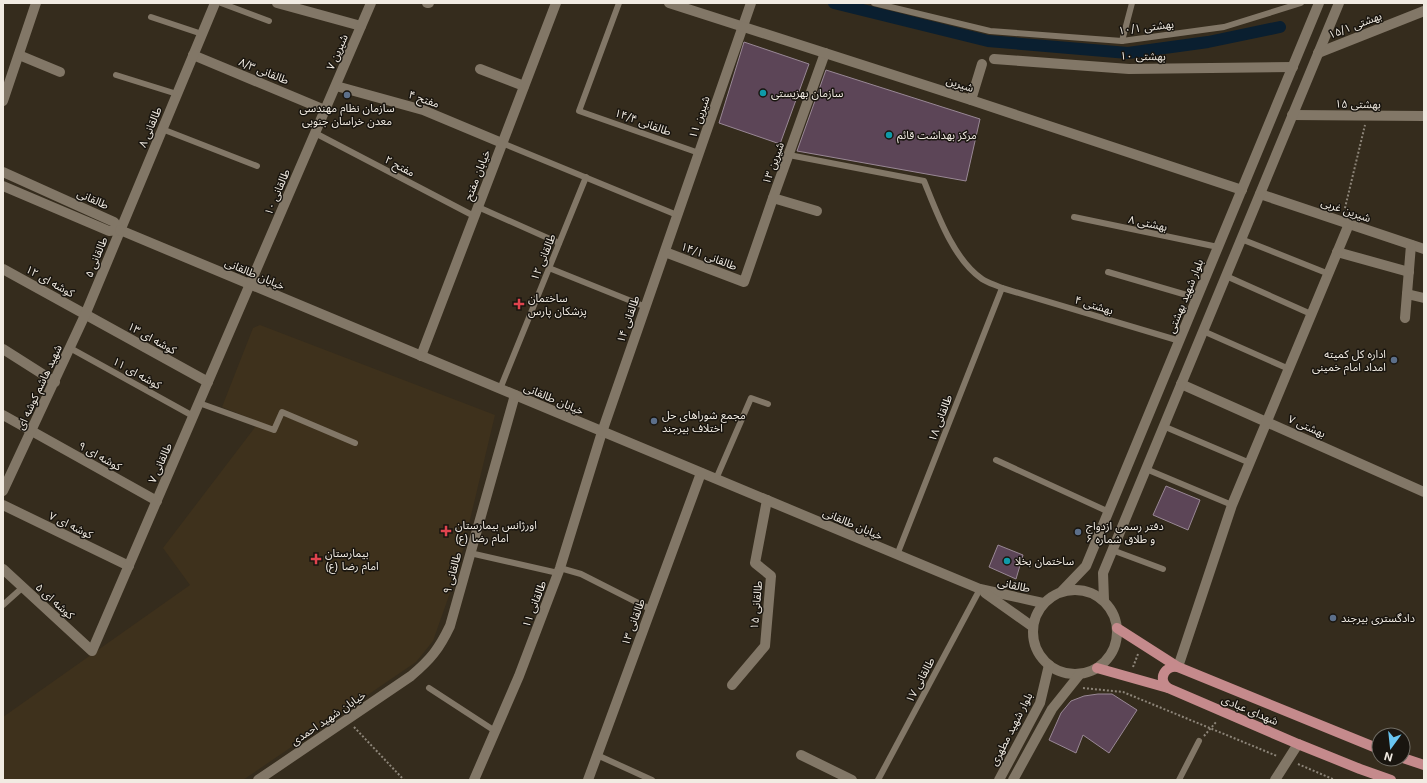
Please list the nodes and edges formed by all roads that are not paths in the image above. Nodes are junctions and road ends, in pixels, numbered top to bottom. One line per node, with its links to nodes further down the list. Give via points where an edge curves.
1 (36, 3): 24 (street)
2 (215, 3): 20 (street, طالقانی ۸)
3 (220, 3): 17 (lane)
4 (277, 3): 18 (street)
5 (371, 3): 18 (street, شیرین ۷)
6 (556, 3): 33 (street, خیابان مفتح)
7 (619, 3): 43 (lane, طالقانی ۱۴/۴, via 579,111)
8 (669, 3): 19 (street, شیرین)
9 (751, 3): 19 (street, شیرین ۱۱)
10 (874, 3): 21 (lane, بهشتی ۱۰/۱, via 990,31)
11 (1132, 3): 21 (lane)
12 (1301, 3): 21 (lane, بهشتی ۱۰/۱, via 1224,27)
13 (1319, 3): 28 (street, بلوار شهید بهشتی)
14 (1339, 3): 23 (street)
15 (1424, 11): 23 (street, بهشتی ۱۵/۱)
16 (151, 17): 20 (lane)
17 (269, 21)
18 (361, 26): 32 (street, شیرین ۷)
19 (743, 27): 22 (street, شیرین); 43 (street, شیرین ۱۱)
20 (202, 34): 25 (street, طالقانی ۸)
21 (1122, 41)
22 (825, 53): 35 (street, شیرین); 44 (street, شیرین ۱۳)
23 (1318, 53): 38 (street)
24 (18, 55): 30 (street); 36 (street)
25 (193, 56): 34 (street, طالقانی ۸); 37 (street, طالقانی ۸/۳)
26 (994, 58): 28 (street, بهشتی ۱۰, via 1129,69)
27 (982, 64): 35 (street)
28 (1293, 67): 49 (street, بلوار شهید بهشتی)
29 (480, 69): 33 (street)
30 (60, 72)
31 (116, 76): 34 (lane)
32 (336, 86): 37 (street, شیرین ۷); 42 (street, مفتح ۴, via 423,110)
33 (524, 86): 42 (street, خیابان مفتح)
34 (177, 94): 40 (street, طالقانی ۸)
35 (971, 100): 49 (street, شیرین)
36 (3, 101)
37 (325, 110): 41 (street, طالقانی ۱۰)
38 (1292, 115): 39 (street, بهشتی ۱۵); 50 (street)
39 (1424, 116)
40 (162, 129): 45 (lane); 57 (street, طالقانی ۸)
41 (316, 133): 53 (lane, مفتح ۲); 72 (street, طالقانی ۱۰)
42 (502, 143): 47 (lane); 53 (street, خیابان مفتح)
43 (699, 153): 54 (street, شیرین ۱۱)
44 (789, 154): 51 (street, شیرین ۱۳); 73 (lane, بهشتی ۴, via 924,181 942,225 964,261 982,279)
45 (256, 166)
46 (3, 172): 57 (street, طالقانی, via 114,222)
47 (586, 177): 54 (lane); 59 (lane, طالقانی ۱۲)
48 (3, 186): 57 (street, طالقانی, via 109,231)
49 (1242, 190): 61 (street, بلوار شهید بهشتی)
50 (1260, 194): 56 (street, شیرین غربی); 58 (street)
51 (773, 198): 52 (street); 71 (street, شیرین ۱۳)
52 (817, 211)
53 (476, 212): 59 (lane, مفتح ۲); 85 (street, خیابان مفتح)
54 (678, 215): 63 (street, طالقانی ۱۴)
55 (1074, 218): 61 (lane, بهشتی ۸)
56 (1346, 223): 60 (street, شیرین غربی); 64 (street)
57 (120, 230): 72 (street, خیابان طالقانی); 79 (street, طالقانی ۵)
58 (1241, 239): 69 (lane); 70 (street)
59 (559, 243): 65 (lane, طالقانی ۱۲)
60 (1411, 245): 62 (street, شیرین غربی); 68 (street)
61 (1218, 247): 75 (street, بلوار شهید بهشتی)
62 (1424, 249)
63 (665, 252): 71 (street, طالقانی ۱۴/۱); 77 (street, طالقانی ۱۴)
64 (1337, 252): 68 (street); 69 (street)
65 (550, 268): 77 (lane); 90 (lane, طالقانی ۱۲)
66 (3, 269): 79 (street, کوشه ای ۱۲)
67 (1108, 272): 75 (lane)
68 (1409, 272): 74 (street)
69 (1328, 274): 78 (street)
70 (1226, 276): 78 (lane); 81 (street)
71 (744, 282)
72 (250, 285): 85 (street, خیابان طالقانی); 88 (street, طالقانی ۷)
73 (1002, 288): 82 (lane, بهشتی ۴); 115 (lane, طالقانی ۱۸)
74 (1407, 294): 76 (street); 80 (street)
75 (1197, 298): 82 (street, بلوار شهید بهشتی)
76 (1424, 298)
77 (646, 307): 99 (street, طالقانی ۱۴)
78 (1312, 314): 86 (street)
79 (85, 315): 83 (street, شهید هاشم کوشه ای); 88 (street, کوشه ای ۱۳)
80 (1404, 318)
81 (1203, 331): 86 (lane); 89 (street)
82 (1180, 341): 112 (street, بلوار شهید بهشتی)
83 (70, 348): 87 (street, شهید هاشم کوشه ای); 95 (lane, کوشه ای ۱۱)
84 (3, 349): 87 (street)
85 (421, 356): 90 (street, خیابان طالقانی)
86 (1289, 369): 96 (street)
87 (55, 382): 98 (street, شهید هاشم کوشه ای)
88 (208, 382): 92 (street, طالقانی ۷)
89 (1181, 384): 96 (street, بهشتی ۷); 97 (street)
90 (500, 389): 91 (street, خیابان طالقانی)
91 (516, 395): 99 (street, خیابان طالقانی); 114 (street, طالقانی ۹)
92 (199, 403): 95 (street, طالقانی ۷); 100 (lane, via 274,430 282,412)
93 (768, 404): 105 (lane, via 751,398)
94 (3, 415): 98 (street, کوشه ای ۹)
95 (194, 416): 109 (street, طالقانی ۷)
96 (1267, 422): 102 (street); 107 (street, بهشتی ۷)
97 (1163, 426): 102 (lane); 103 (street)
98 (31, 431): 106 (street, شهید هاشم کوشه ای); 109 (street, کوشه ای ۹)
99 (602, 432): 104 (street, خیابان طالقانی); 119 (street, طالقانی ۱۱)
100 (355, 443)
101 (996, 460): 112 (lane)
102 (1250, 463): 111 (street)
103 (1146, 469): 111 (lane); 113 (street)
104 (701, 473): 105 (street, خیابان طالقانی); 126 (street, طالقانی ۱۳)
105 (716, 479): 108 (street, خیابان طالقانی)
106 (3, 491)
107 (1424, 492)
108 (767, 500): 115 (street, خیابان طالقانی); 135 (street, طالقانی ۱۵, via 754,563 771,576 765,646)
109 (157, 501): 116 (street, طالقانی ۷)
110 (3, 505): 116 (street, کوشه ای ۷)
111 (1232, 505): 131 (street)
112 (1109, 512): 122 (street, بلوار شهید بهشتی, via 1086,566)
113 (1112, 550): 118 (lane); 123 (street, via 1103,573)
114 (470, 553): 119 (lane); 134 (street, طالقانی ۹, via 450,626 441,645 426,664)
115 (897, 555): 121 (street, خیابان طالقانی)
116 (128, 566): 129 (street, طالقانی ۷)
117 (3, 569): 120 (street, کوشه ای ۵)
118 (1163, 569)
119 (559, 570): 126 (lane, via 581,574); 138 (street, طالقانی ۱۱)
120 (22, 588): 125 (lane); 129 (street, کوشه ای ۵)
121 (980, 589): 124 (street, طالقانی); 127 (street); 151 (lane, طالقانی ۱۷)
122 (1062, 591): 123 (street, via 1084,590); 124 (street)
123 (1104, 600): 128 (street, via 1115,618)
124 (1043, 603): 127 (street, via 1036,614)
125 (3, 605)
126 (650, 609): 142 (street, طالقانی ۱۳)
127 (1033, 627): 130 (street, via 1036,648)
128 (1117, 628): 131 (main road, شهدای عبادی); 132 (street, via 1113,651)
129 (92, 651)
130 (1049, 665): 133 (street, via 1058,671); 152 (street, بلوار شهید مطهری, via 1040,703)
131 (1178, 667): 137 (main road, via 1170,667 1164,672 1162,679); 141 (main road, شهدای عبادی)
132 (1098, 668): 133 (street); 137 (main road, شهدای عبادی)
133 (1080, 674): 153 (street, via 1052,710)
134 (411, 676): 146 (street, خیابان شهید احمدی)
135 (732, 685)
136 (429, 688): 138 (lane)
137 (1168, 688): 140 (main road, شهدای عبادی)
138 (495, 732): 147 (street, طالقانی ۱۱)
139 (1199, 741): 154 (lane)
140 (1298, 744): 155 (street); 156 (main road, شهدای عبادی)
141 (1371, 746)
142 (597, 755): 148 (street, طالقانی ۱۳); 149 (lane)
143 (801, 755): 150 (street)
144 (1411, 761): 145 (main road)
145 (1424, 765)
146 (258, 780)
147 (474, 780)
148 (588, 780)
149 (652, 780)
150 (852, 780)
151 (878, 780)
152 (999, 780)
153 (1014, 780)
154 (1179, 780)
155 (1276, 780)
156 (1391, 780)

